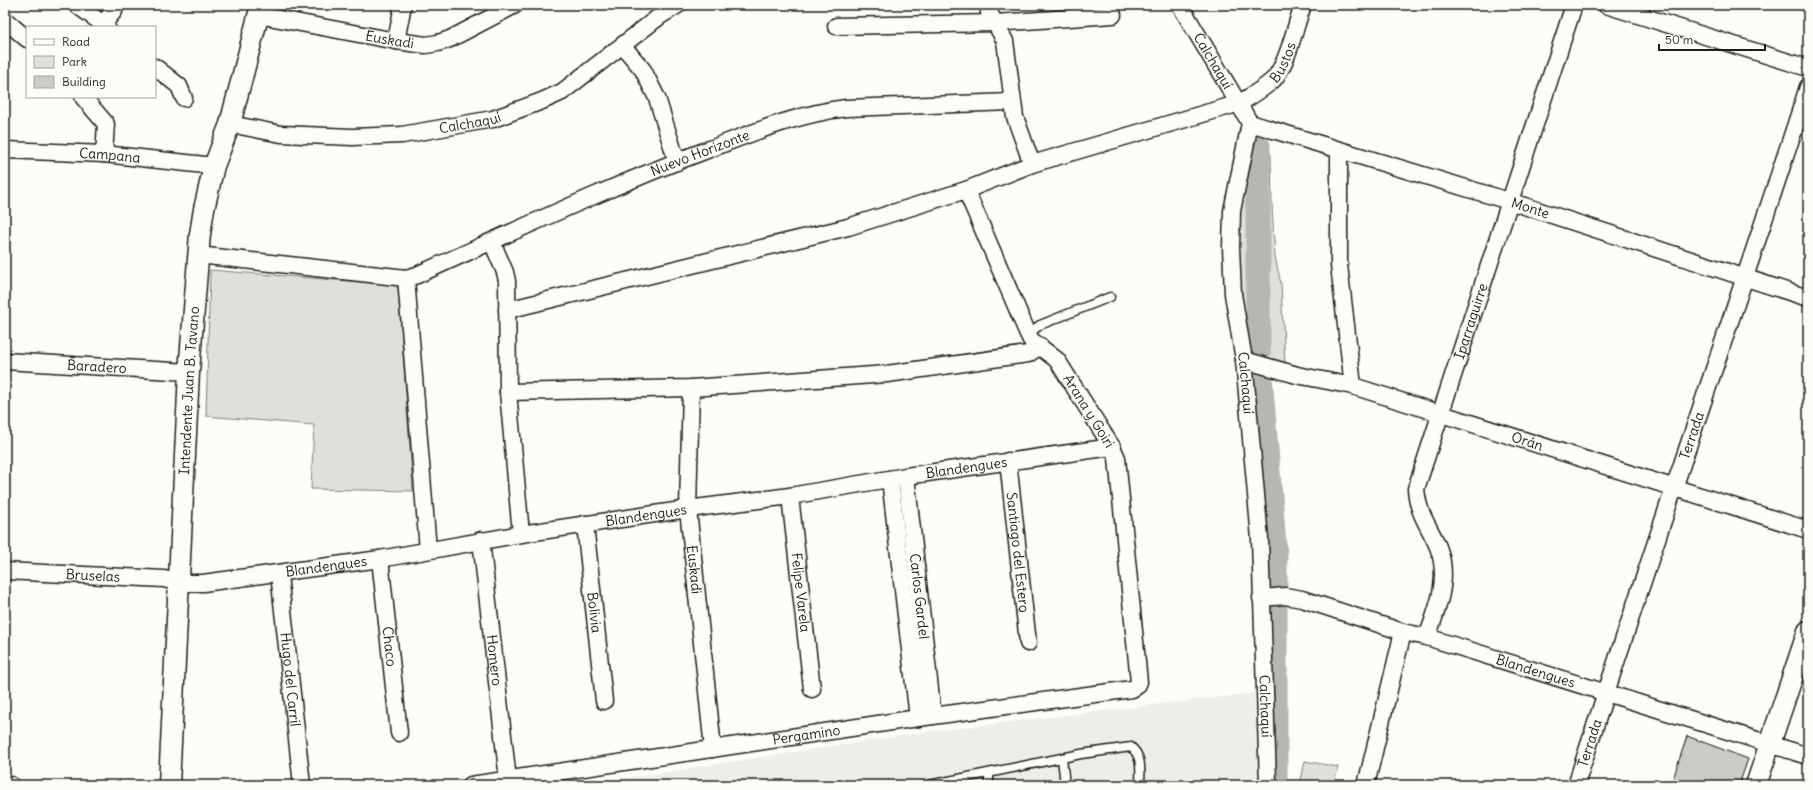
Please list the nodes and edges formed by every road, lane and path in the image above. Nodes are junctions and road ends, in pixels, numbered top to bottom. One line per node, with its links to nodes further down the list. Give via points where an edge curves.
1 (77, 5): 15 (street)
2 (116, 5): 15 (street)
3 (403, 5): 18 (street)
4 (515, 5): 18 (street, Euskadi, via 438,43)
5 (678, 5): 19 (street, Calchaquí)
6 (988, 5): 14 (street)
7 (1180, 5): 26 (street, Calchaquí)
8 (1303, 5): 26 (street, Bustos, via 1282,65 1274,78)
9 (1574, 5): 36 (street, Iparraguirre)
10 (1606, 5): 21 (street)
11 (259, 10): 18 (street, Euskadi); 28 (street, Intendente Juan B. Tavano)
12 (1113, 15): 14 (street)
13 (5, 20): 17 (street)
14 (995, 23): 16 (street); 25 (street, via 1005,41)
15 (105, 25)
16 (836, 26)
17 (26, 38)
18 (396, 41)
19 (623, 46): 28 (street, Calchaquí, via 562,92 493,120 402,135 352,137 281,134); 32 (street, via 643,70 657,98)
20 (156, 68): 24 (street, via 179,86)
21 (1808, 68)
22 (1808, 87): 40 (street, Terrada)
23 (84, 98): 31 (street, via 106,124)
24 (184, 98)
25 (1012, 102): 32 (street, Nuevo Horizonte, via 824,111 771,126); 33 (street)
26 (1240, 103): 27 (street, Calchaquí); 33 (street, Bustos)
27 (1250, 123): 30 (street, Monte); 46 (street, Calchaquí, via 1232,211 1231,240 1233,294)
28 (230, 124): 34 (street, Intendente Juan B. Tavano)
29 (5, 150): 31 (street, Campana)
30 (1339, 150): 36 (street, Monte); 49 (street, via 1339,265)
31 (104, 154): 34 (street, Campana)
32 (676, 162): 37 (street, Nuevo Horizonte, via 580,201)
33 (1032, 164): 35 (street, Bustos)
34 (214, 166): 38 (street, Intendente Juan B. Tavano, via 204,209)
35 (966, 190): 43 (street, Bustos, via 848,227); 44 (street, Arana y Goiri)
36 (1509, 201): 40 (street, Monte); 52 (street, Iparraguirre)
37 (492, 242): 39 (street, Nuevo Horizonte); 43 (street, via 505,272)
38 (198, 254): 39 (street); 48 (street, Intendente Juan B. Tavano)
39 (406, 278): 64 (street)
40 (1746, 279): 42 (street, Monte); 57 (street, Terrada)
41 (1110, 297): 44 (lane, via 1040,325)
42 (1808, 298)
43 (507, 310): 51 (street)
44 (1028, 334): 45 (street, Arana y Goiri)
45 (1040, 346): 50 (street, via 1028,354 887,374); 53 (street, Arana y Goiri, via 1057,360)
46 (1244, 360): 49 (street, Orán, via 1296,375); 69 (street, Calchaquí, via 1260,539)
47 (5, 361): 48 (street, Baradero)
48 (189, 372): 68 (street, Intendente Juan B. Tavano)
49 (1353, 386): 52 (street, Orán)
50 (691, 388): 51 (street); 59 (street, Euskadi)
51 (508, 392): 62 (street)
52 (1440, 414): 57 (street, Orán); 72 (street, Iparraguirre, via 1416,489 1419,511 1438,547 1444,569 1438,605)
53 (1112, 447): 54 (street, Blandengues); 74 (street, Arana y Goiri, via 1117,458)
54 (1008, 461): 55 (street, Blandengues); 73 (street, Santiago del Estero)
55 (906, 476): 56 (street, Blandengues); 78 (street, Carlos Gardel)
56 (890, 478): 58 (street, Blandengues); 78 (street, Carlos Gardel)
57 (1673, 488): 61 (street, Orán); 76 (street, Terrada)
58 (790, 496): 59 (street, Blandengues); 75 (street, Felipe Varela)
59 (688, 509): 60 (street, Blandengues); 81 (street, Euskadi)
60 (586, 524): 62 (street, Blandengues); 77 (street, Bolivia)
61 (1808, 530)
62 (520, 534): 63 (street, Blandengues)
63 (481, 540): 64 (street, Blandengues); 85 (street, Homero)
64 (428, 550): 65 (street, Blandengues)
65 (380, 559): 67 (street, Blandengues); 79 (street, Chaco)
66 (5, 571): 68 (street, Bruselas, via 164,579)
67 (279, 574): 68 (street, Blandengues, via 203,583); 90 (street, Hugo del Carril)
68 (180, 583): 89 (street, Intendente Juan B. Tavano)
69 (1261, 598): 71 (street, Blandengues, via 1285,596 1302,599); 86 (street, Calchaquí)
70 (1808, 631): 80 (street)
71 (1403, 632): 72 (street, Blandengues); 96 (street)
72 (1427, 637): 76 (street, Blandengues)
73 (1028, 643)
74 (1139, 682): 78 (street, Pergamino, via 1132,689)
75 (812, 689)
76 (1605, 693): 80 (street, Blandengues); 97 (street, Terrada)
77 (604, 701)
78 (926, 717): 81 (street, Pergamino)
79 (399, 733)
80 (1770, 743): 82 (street, Blandengues); 98 (street)
81 (713, 749): 85 (street, Pergamino)
82 (1808, 756)
83 (1062, 758): 84 (lane); 94 (lane); 95 (lane, via 1131,747 1137,752 1140,763)
84 (989, 773): 92 (lane); 93 (lane)
85 (508, 780): 91 (street, Pergamino)
86 (1268, 783)
87 (5, 785): 88 (street)
88 (11, 785)
89 (169, 785)
90 (302, 785)
91 (471, 785)
92 (929, 785)
93 (989, 785)
94 (1065, 785)
95 (1140, 785)
96 (1366, 785)
97 (1576, 785)
98 (1756, 785)

